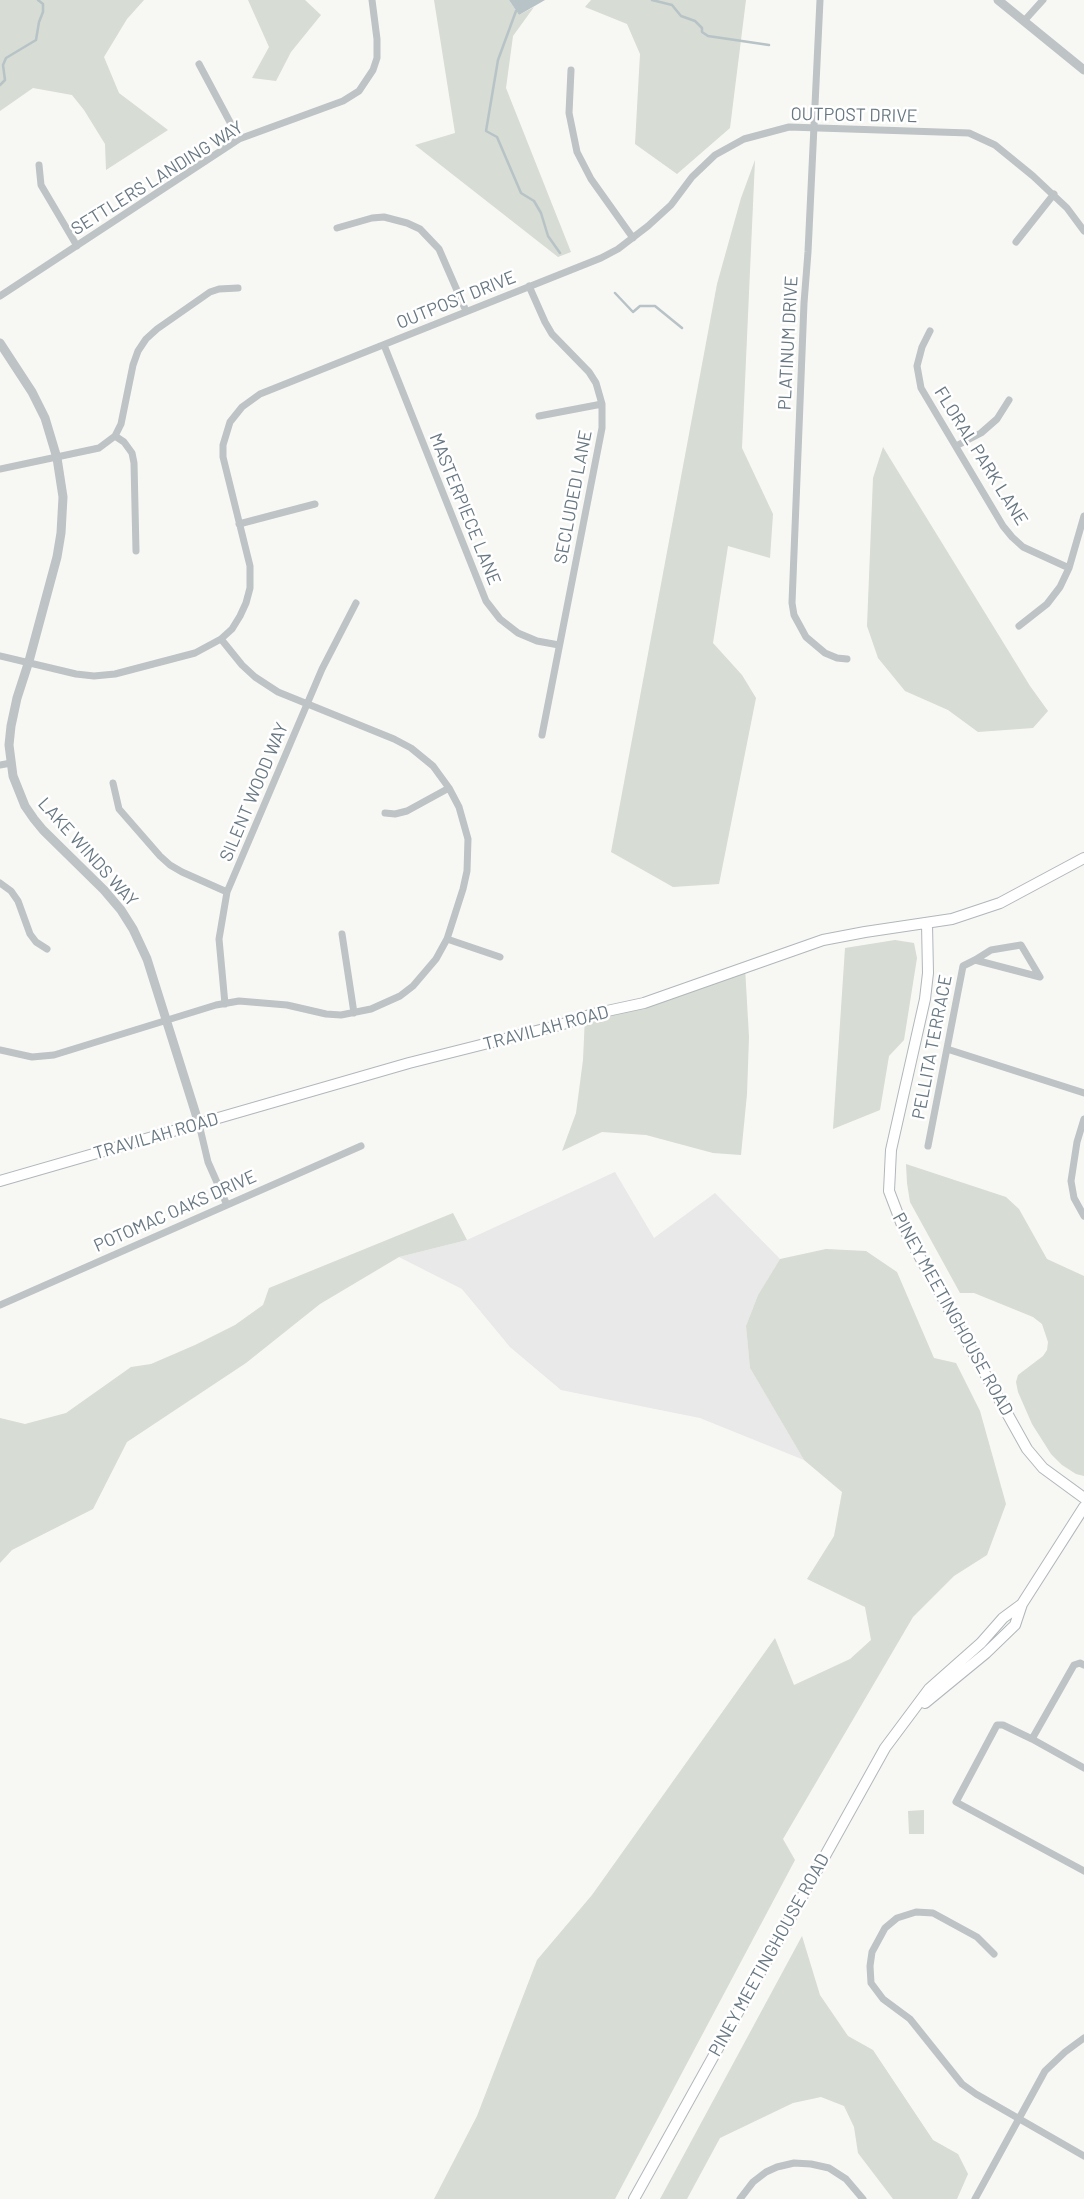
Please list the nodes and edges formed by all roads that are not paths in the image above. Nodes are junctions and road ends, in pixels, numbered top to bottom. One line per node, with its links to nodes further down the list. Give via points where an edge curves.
1 (372, 0): 10 (street, SETTLERS LANDING WAY, via 378,39 376,58 373,70 359,91 343,101)
2 (820, 0): 9 (street, PLATINUM DRIVE)
3 (998, 0): 5 (street)
4 (1043, 0): 5 (street)
5 (1024, 21): 8 (street)
6 (199, 64): 10 (street)
7 (571, 70): 15 (street, via 569,114 577,152 591,180)
8 (1084, 70)
9 (814, 126): 12 (street, OUTPOST DRIVE, via 969,133 994,145); 15 (street, OUTPOST DRIVE, via 766,132 744,139 715,155 692,177 671,205); 42 (street, PLATINUM DRIVE, via 792,603 794,615 806,637 825,653)
10 (239, 139): 17 (street, SETTLERS LANDING WAY)
11 (39, 165): 17 (street, via 41,185)
12 (1054, 194): 14 (street, OUTPOST DRIVE); 16 (street)
13 (337, 228): 21 (street, via 384,217 420,229 439,249)
14 (1084, 231)
15 (633, 238): 18 (street, OUTPOST DRIVE, via 601,258)
16 (1016, 242)
17 (77, 246): 20 (street, SETTLERS LANDING WAY)
18 (529, 286): 21 (street, OUTPOST DRIVE); 26 (street, SECLUDED LANE, via 552,334 596,383)
19 (238, 288): 28 (street, via 210,292 146,339 133,365 121,424)
20 (0, 296)
21 (466, 311): 24 (street, OUTPOST DRIVE)
22 (930, 331): 29 (street, FLORAL PARK LANE, via 917,366 918,377 921,388)
23 (0, 343): 30 (street, LAKE WINDS WAY, via 45,418)
24 (384, 345): 34 (street, OUTPOST DRIVE, via 260,394 242,407 230,422 223,445); 40 (street, MASTERPIECE LANE, via 486,601 500,619 518,633)
25 (1009, 400): 29 (street, via 997,419)
26 (602, 404): 27 (street); 40 (street, SECLUDED LANE, via 602,428)
27 (539, 416)
28 (115, 436): 30 (street, via 99,448); 35 (street, via 132,453 134,463)
29 (956, 446): 36 (street, FLORAL PARK LANE, via 1012,537 1023,547)
30 (57, 458): 31 (street); 43 (street, LAKE WINDS WAY, via 63,497 61,533)
31 (0, 469)
32 (315, 504): 34 (street)
33 (1084, 516): 36 (street)
34 (239, 524): 39 (street, OUTPOST DRIVE, via 250,566 250,588 240,616)
35 (136, 551)
36 (1069, 568): 38 (street, via 1047,604)
37 (356, 603): 44 (street, SILENT WOOD WAY)
38 (1020, 626)
39 (221, 639): 43 (street, OUTPOST DRIVE, via 195,653 115,674 76,674); 44 (street, via 255,677 278,692)
40 (559, 645): 45 (street, SECLUDED LANE)
41 (0, 656): 43 (street, OUTPOST DRIVE)
42 (847, 659)
43 (29, 661): 46 (street, LAKE WINDS WAY, via 11,726)
44 (308, 704): 49 (street, via 411,748 433,766); 53 (street, SILENT WOOD WAY)
45 (542, 735)
46 (11, 763): 47 (street); 62 (street, LAKE WINDS WAY, via 18,791 34,819 104,890 134,929)
47 (0, 765)
48 (113, 783): 53 (street, via 119,809 160,856 182,872)
49 (449, 788): 50 (street, via 407,811); 56 (street, via 465,825 468,854 463,889)
50 (385, 813)
51 (1084, 858): 54 (main road, TRAVILAH ROAD, via 1000,903)
52 (0, 884): 57 (street, via 18,901 30,934)
53 (227, 892): 60 (street, SILENT WOOD WAY, via 220,939)
54 (927, 924): 67 (main road, TRAVILAH ROAD, via 823,940 644,1003 409,1063); 74 (main road, PINEY MEETINGHOUSE ROAD, via 925,999 891,1150 889,1191 902,1225 1028,1449 1043,1468)
55 (342, 934): 61 (street)
56 (447, 939): 58 (street); 61 (street, via 436,959 413,986 390,1001)
57 (47, 948)
58 (500, 957)
59 (975, 960): 59 (street, PELLITA TERRACE, via 984,962 1040,976 1021,945 990,950); 63 (street, PELLITA TERRACE, via 963,966)
60 (225, 1004): 61 (street, via 262,1002 326,1014); 62 (street)
61 (354, 1013)
62 (167, 1021): 64 (street, via 54,1055 32,1057); 67 (street, LAKE WINDS WAY)
63 (947, 1049): 65 (street); 69 (street, PELLITA TERRACE)
64 (0, 1050)
65 (1084, 1093)
66 (1084, 1119): 72 (street, via 1077,1142 1071,1189)
67 (199, 1124): 70 (main road, TRAVILAH ROAD); 71 (street, via 208,1162)
68 (361, 1146): 71 (street, POTOMAC OAKS DRIVE)
69 (928, 1146)
70 (0, 1180)
71 (227, 1205): 73 (street, POTOMAC OAKS DRIVE)
72 (1084, 1216)
73 (0, 1304)
74 (1084, 1498)
75 (1084, 1507): 84 (main road, PINEY MEETINGHOUSE ROAD, via 1022,1604 1015,1625 910,1715 885,1748)
76 (1084, 1665): 77 (street, via 1074,1665)
77 (1032, 1739): 78 (street); 79 (street, via 1003,1724 998,1725 956,1802)
78 (1084, 1768)
79 (1084, 1871)
80 (994, 1954): 82 (street, via 977,1937 933,1913 916,1912 897,1918 885,1928 872,1952 872,1983 883,1999 910,2019 962,2084)
81 (1084, 2038): 82 (street, via 1045,2071)
82 (1018, 2118): 83 (street); 87 (street)
83 (1084, 2156)
84 (634, 2199)
85 (740, 2199): 86 (street, via 766,2172 794,2163 829,2168 846,2179)
86 (863, 2199)
87 (975, 2199)

